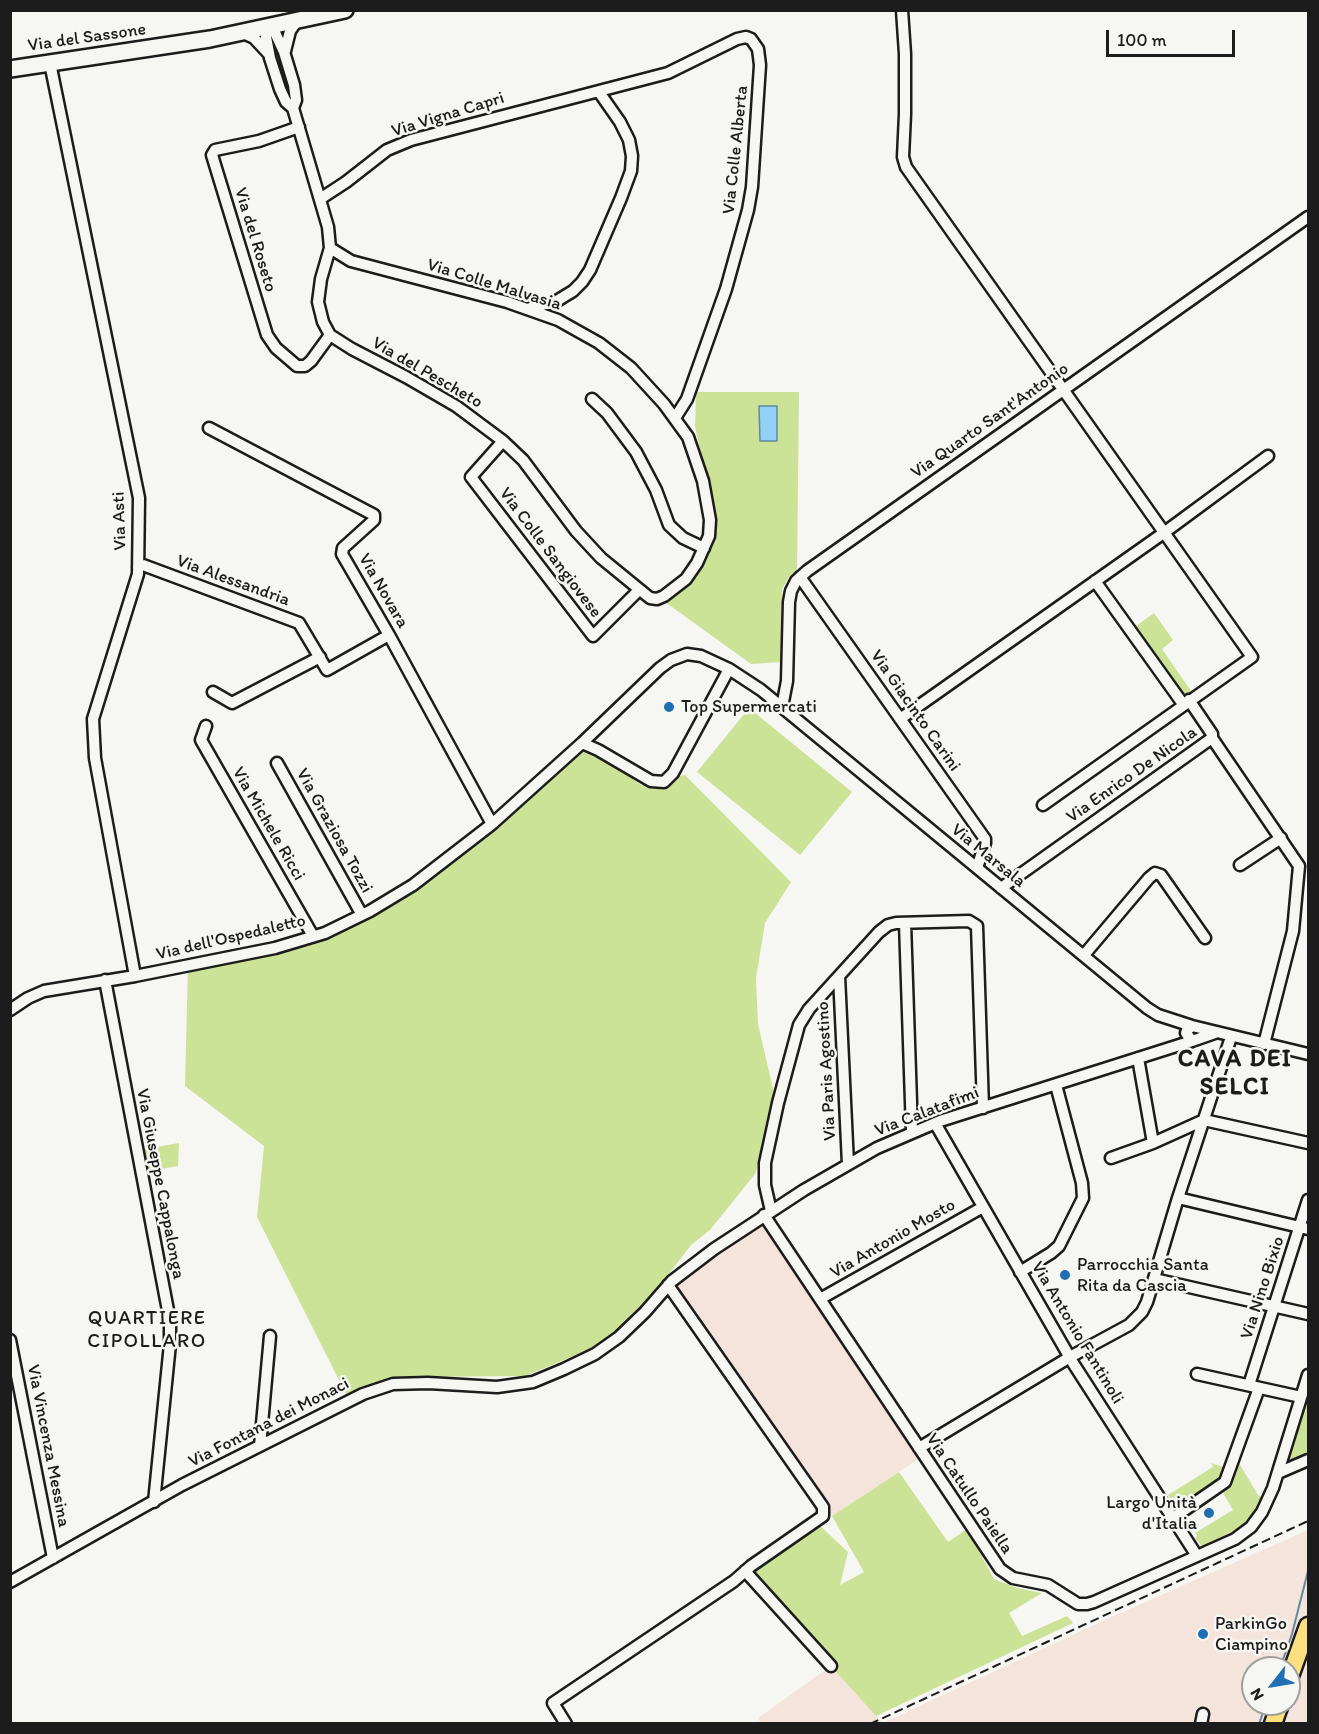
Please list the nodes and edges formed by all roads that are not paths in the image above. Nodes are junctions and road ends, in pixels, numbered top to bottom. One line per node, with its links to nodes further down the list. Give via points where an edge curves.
1 (345, 10): 3 (main road, Via del Sassone)
2 (902, 10): 18 (street, via 906,167)
3 (297, 21): 4 (main road, Via del Sassone); 6 (street, via 287,36)
4 (269, 26): 5 (main road, Via del Sassone); 6 (street); 7 (street, via 266,37)
5 (241, 32): 7 (street, via 261,43); 8 (main road, Via del Sassone)
6 (284, 52): 11 (street, via 296,93)
7 (270, 58): 11 (street, via 282,97)
8 (50, 63): 9 (main road, Via del Sassone); 26 (street, Via Asti, via 138,496)
9 (10, 69)
10 (599, 92): 13 (street, Via Vigna Capri, via 402,143); 16 (street, via 629,140 632,156 628,180 582,282 555,302); 20 (street, Via Colle Alberta, via 668,73 740,38 751,39 758,49 757,128 747,218 687,399)
11 (293, 108): 12 (street)
12 (299, 128): 13 (street); 17 (street, Via del Roseto, via 216,150 212,155 267,336 297,366 305,366)
13 (320, 199): 15 (street)
14 (1308, 217): 18 (street, Via Quarto Sant'Antonio)
15 (330, 248): 16 (street, Via Colle Malvasia, via 351,261); 17 (street, via 318,296 320,313)
16 (526, 308): 20 (street, Via Colle Malvasia, via 570,325 618,357)
17 (330, 335): 22 (street, Via del Pescheto, via 456,406)
18 (1064, 389): 24 (street); 27 (street, Via Quarto Sant'Antonio)
19 (592, 399): 25 (street, via 636,452 671,528)
20 (675, 418): 25 (street, Via Colle Malvasia, via 688,437 703,481 710,520)
21 (209, 428): 30 (street, Via Novara, via 374,515 374,520 342,552)
22 (503, 441): 29 (street, Via del Pescheto, via 523,460 576,531); 29 (street, Via Colle Sangiovese, via 471,477 592,636)
23 (1268, 456): 24 (street)
24 (1165, 532): 28 (street); 34 (street, via 1252,657)
25 (704, 548): 29 (street, Via Colle Malvasia, via 687,579 676,588 657,599)
26 (138, 567): 31 (street, Via Alessandria, via 143,565 299,623); 52 (street, Via Asti, via 93,717 95,758)
27 (800, 577): 35 (street, via 789,602 787,681); 36 (street, Via Giacinto Carini)
28 (1095, 581): 34 (street); 36 (street)
29 (639, 590)
30 (389, 635): 31 (street, via 330,669 326,669); 42 (street, Via Novara)
31 (320, 657): 33 (street, via 232,703)
32 (729, 669): 35 (street, Via dell'Ospedaletto); 39 (street, Via dell'Ospedaletto, via 694,655 671,660); 39 (street, via 673,773 664,782 651,781)
33 (213, 692)
34 (1186, 702): 38 (street); 41 (street)
35 (782, 706): 45 (street, Via Marsala)
36 (900, 719): 45 (street, Via Giacinto Carini, via 985,840)
37 (206, 726): 49 (street, Via Michele Ricci, via 201,740)
38 (1212, 738): 43 (street, Via Enrico De Nicola); 46 (street, Via Enrico De Nicola)
39 (582, 743): 42 (street, Via dell'Ospedaletto)
40 (277, 763): 47 (street, Via Graziosa Tozzi)
41 (1043, 805)
42 (492, 824): 47 (street, Via dell'Ospedaletto, via 413,885)
43 (1281, 838): 44 (street); 58 (street, Via Enrico De Nicola, via 1297,861 1300,874 1293,931)
44 (1240, 865)
45 (977, 868): 46 (street, Via Marsala)
46 (1001, 888): 51 (street, Via Marsala)
47 (362, 915): 49 (street, Via dell'Ospedaletto)
48 (905, 923): 53 (street, Via Catullo Paiella, via 883,928); 62 (street, Via Catullo Paiella, via 969,921 977,926); 65 (street)
49 (313, 936): 52 (street, Via dell'Ospedaletto, via 276,948)
50 (1205, 938): 51 (street, via 1161,875 1155,873)
51 (1084, 955): 56 (street, Via Marsala, via 1147,1008 1178,1022)
52 (135, 976): 54 (street, Via dell'Ospedaletto)
53 (839, 976): 69 (street, Via Paris Agostino); 73 (street, Via Catullo Paiella, via 807,1012 796,1033 765,1164)
54 (105, 980): 55 (street, Via dell'Ospedaletto, via 44,991); 93 (street, Via Giuseppe Cappalonga, via 170,1321)
55 (10, 1010)
56 (1190, 1034): 57 (street, Via Calatafimi); 60 (street, Via Calatafimi)
57 (1231, 1037): 58 (street); 63 (street)
58 (1264, 1044): 59 (street)
59 (1308, 1054)
60 (1138, 1058): 61 (street, Via Calatafimi); 66 (street)
61 (1056, 1085): 62 (street, Via Calatafimi); 75 (street, via 1082,1183 1082,1200 1059,1246)
62 (983, 1108): 64 (street, Via Calatafimi)
63 (1204, 1120): 66 (street); 67 (street); 70 (street)
64 (935, 1123): 65 (street, Via Calatafimi); 72 (street, Via Antonio Fantinoli)
65 (912, 1132): 69 (street, Via Calatafimi)
66 (1153, 1143): 68 (street)
67 (1308, 1143)
68 (1111, 1158)
69 (848, 1164): 73 (street, Via Calatafimi)
70 (1178, 1198): 74 (street); 76 (street)
71 (1308, 1200): 74 (street, Via Nino Bixio)
72 (983, 1207): 75 (street, Via Antonio Fantinoli); 78 (street, Via Antonio Mosto)
73 (767, 1213): 77 (street, Via Calatafimi); 78 (street, Via Catullo Paiella)
74 (1304, 1228): 79 (street, Via Nino Bixio)
75 (1020, 1272): 83 (street, Via Antonio Fantinoli)
76 (1154, 1279): 79 (street); 83 (street, via 1146,1305 1136,1319)
77 (668, 1285): 84 (street, Via Calatafimi, via 619,1337); 97 (street, via 823,1507 823,1516 816,1522)
78 (820, 1299): 90 (street, Via Catullo Paiella)
79 (1274, 1306): 80 (street); 87 (street, Via Nino Bixio)
80 (1308, 1314)
81 (270, 1336): 89 (street)
82 (10, 1340): 96 (street, Via Vincenza Messina)
83 (1070, 1357): 90 (street); 94 (street, Via Antonio Fantinoli)
84 (564, 1369): 89 (street, Via Fontana dei Monaci, via 533,1382 497,1386 393,1384)
85 (1197, 1374): 87 (street)
86 (1308, 1375): 88 (street, Via Catullo Paiella)
87 (1254, 1387): 88 (street); 94 (street, Via Nino Bixio, via 1234,1461 1223,1485)
88 (1301, 1397): 92 (street, Via Catullo Paiella)
89 (260, 1446): 93 (street, Via Fontana dei Monaci)
90 (919, 1448): 95 (street, Via Catullo Paiella, via 1002,1572 1048,1585 1074,1603 1092,1603)
91 (1308, 1460): 92 (street)
92 (1278, 1473): 95 (street, Via Catullo Paiella, via 1262,1512 1251,1527 1235,1539)
93 (154, 1502): 96 (street, Via Fontana dei Monaci)
94 (1173, 1518): 95 (street, Via Antonio Fantinoli)
95 (1197, 1556)
96 (53, 1558): 98 (street, Via Fontana dei Monaci)
97 (745, 1571): 101 (street); 102 (street, via 553,1703)
98 (10, 1582)
99 (1308, 1626): 100 (main road)
100 (1297, 1656)
101 (831, 1666)
102 (566, 1724)

